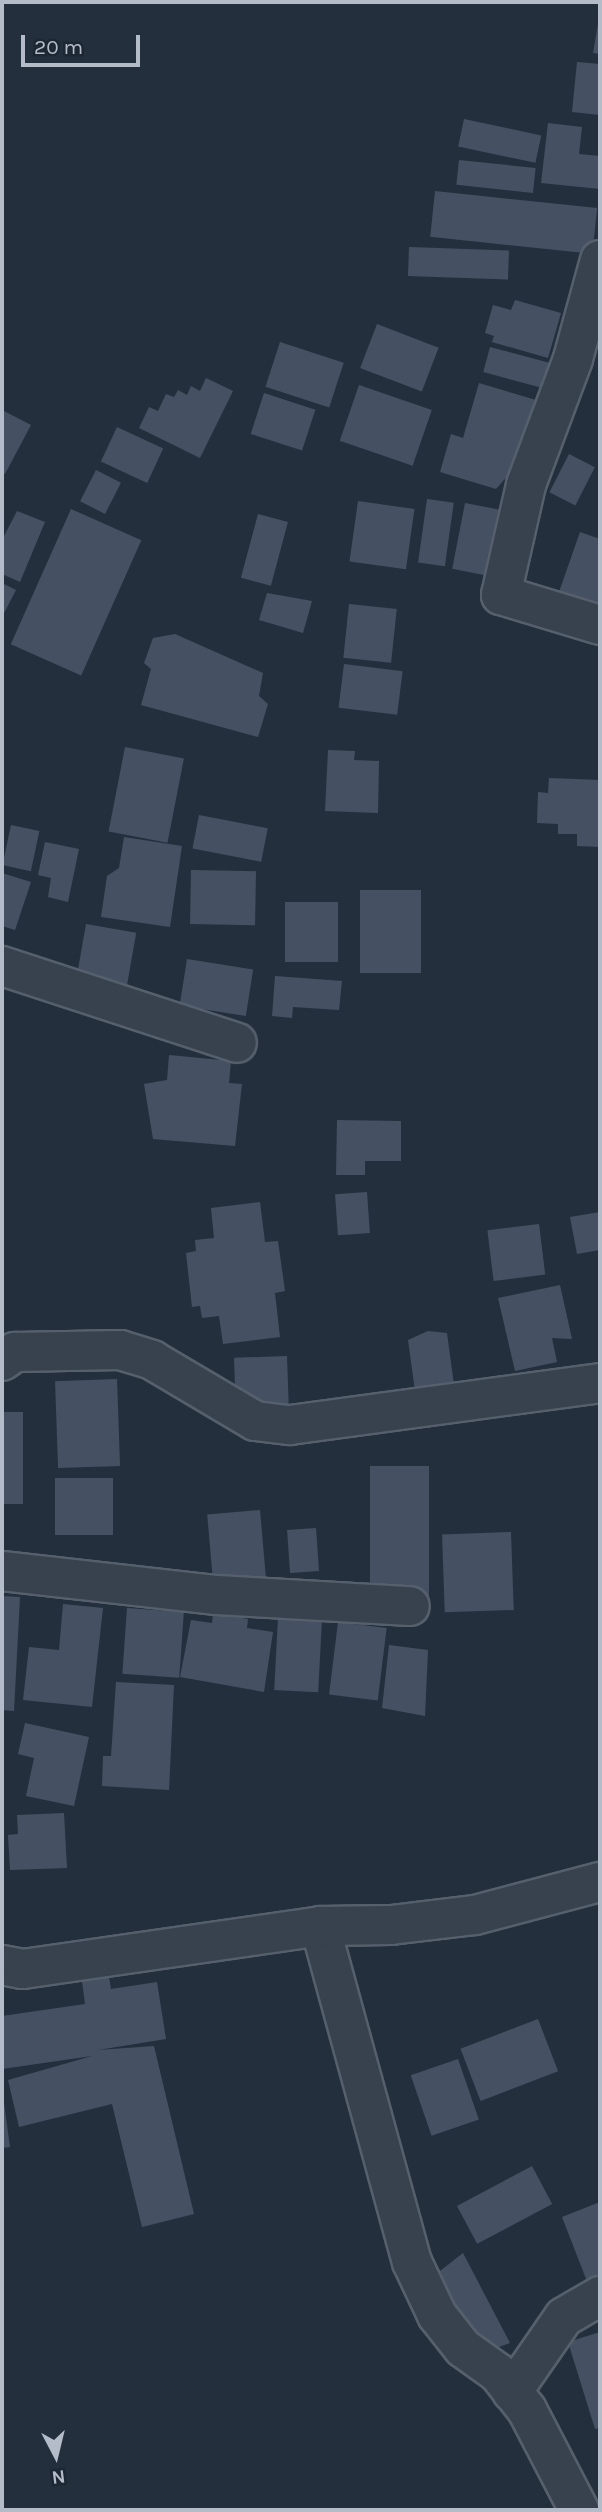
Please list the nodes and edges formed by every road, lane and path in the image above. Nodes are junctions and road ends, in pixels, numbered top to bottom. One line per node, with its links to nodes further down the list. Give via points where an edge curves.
1 (600, 260): 2 (street, via 573,359 526,485 501,595)
2 (600, 625)
3 (2, 966): 4 (street)
4 (237, 1043)
5 (2, 1361): 6 (street, via 15,1352 120,1350 152,1360 255,1421 290,1425)
6 (600, 1383)
7 (2, 1571): 8 (street, via 217,1595)
8 (410, 1606)
9 (600, 1881): 10 (street, via 475,1915 391,1925)
10 (320, 1926): 11 (street, via 23,1969); 13 (street, via 412,2262 437,2315 463,2348 498,2373)
11 (2, 1965)
12 (600, 2296): 13 (street, via 564,2317)
13 (512, 2392): 14 (street)
14 (579, 2510)

